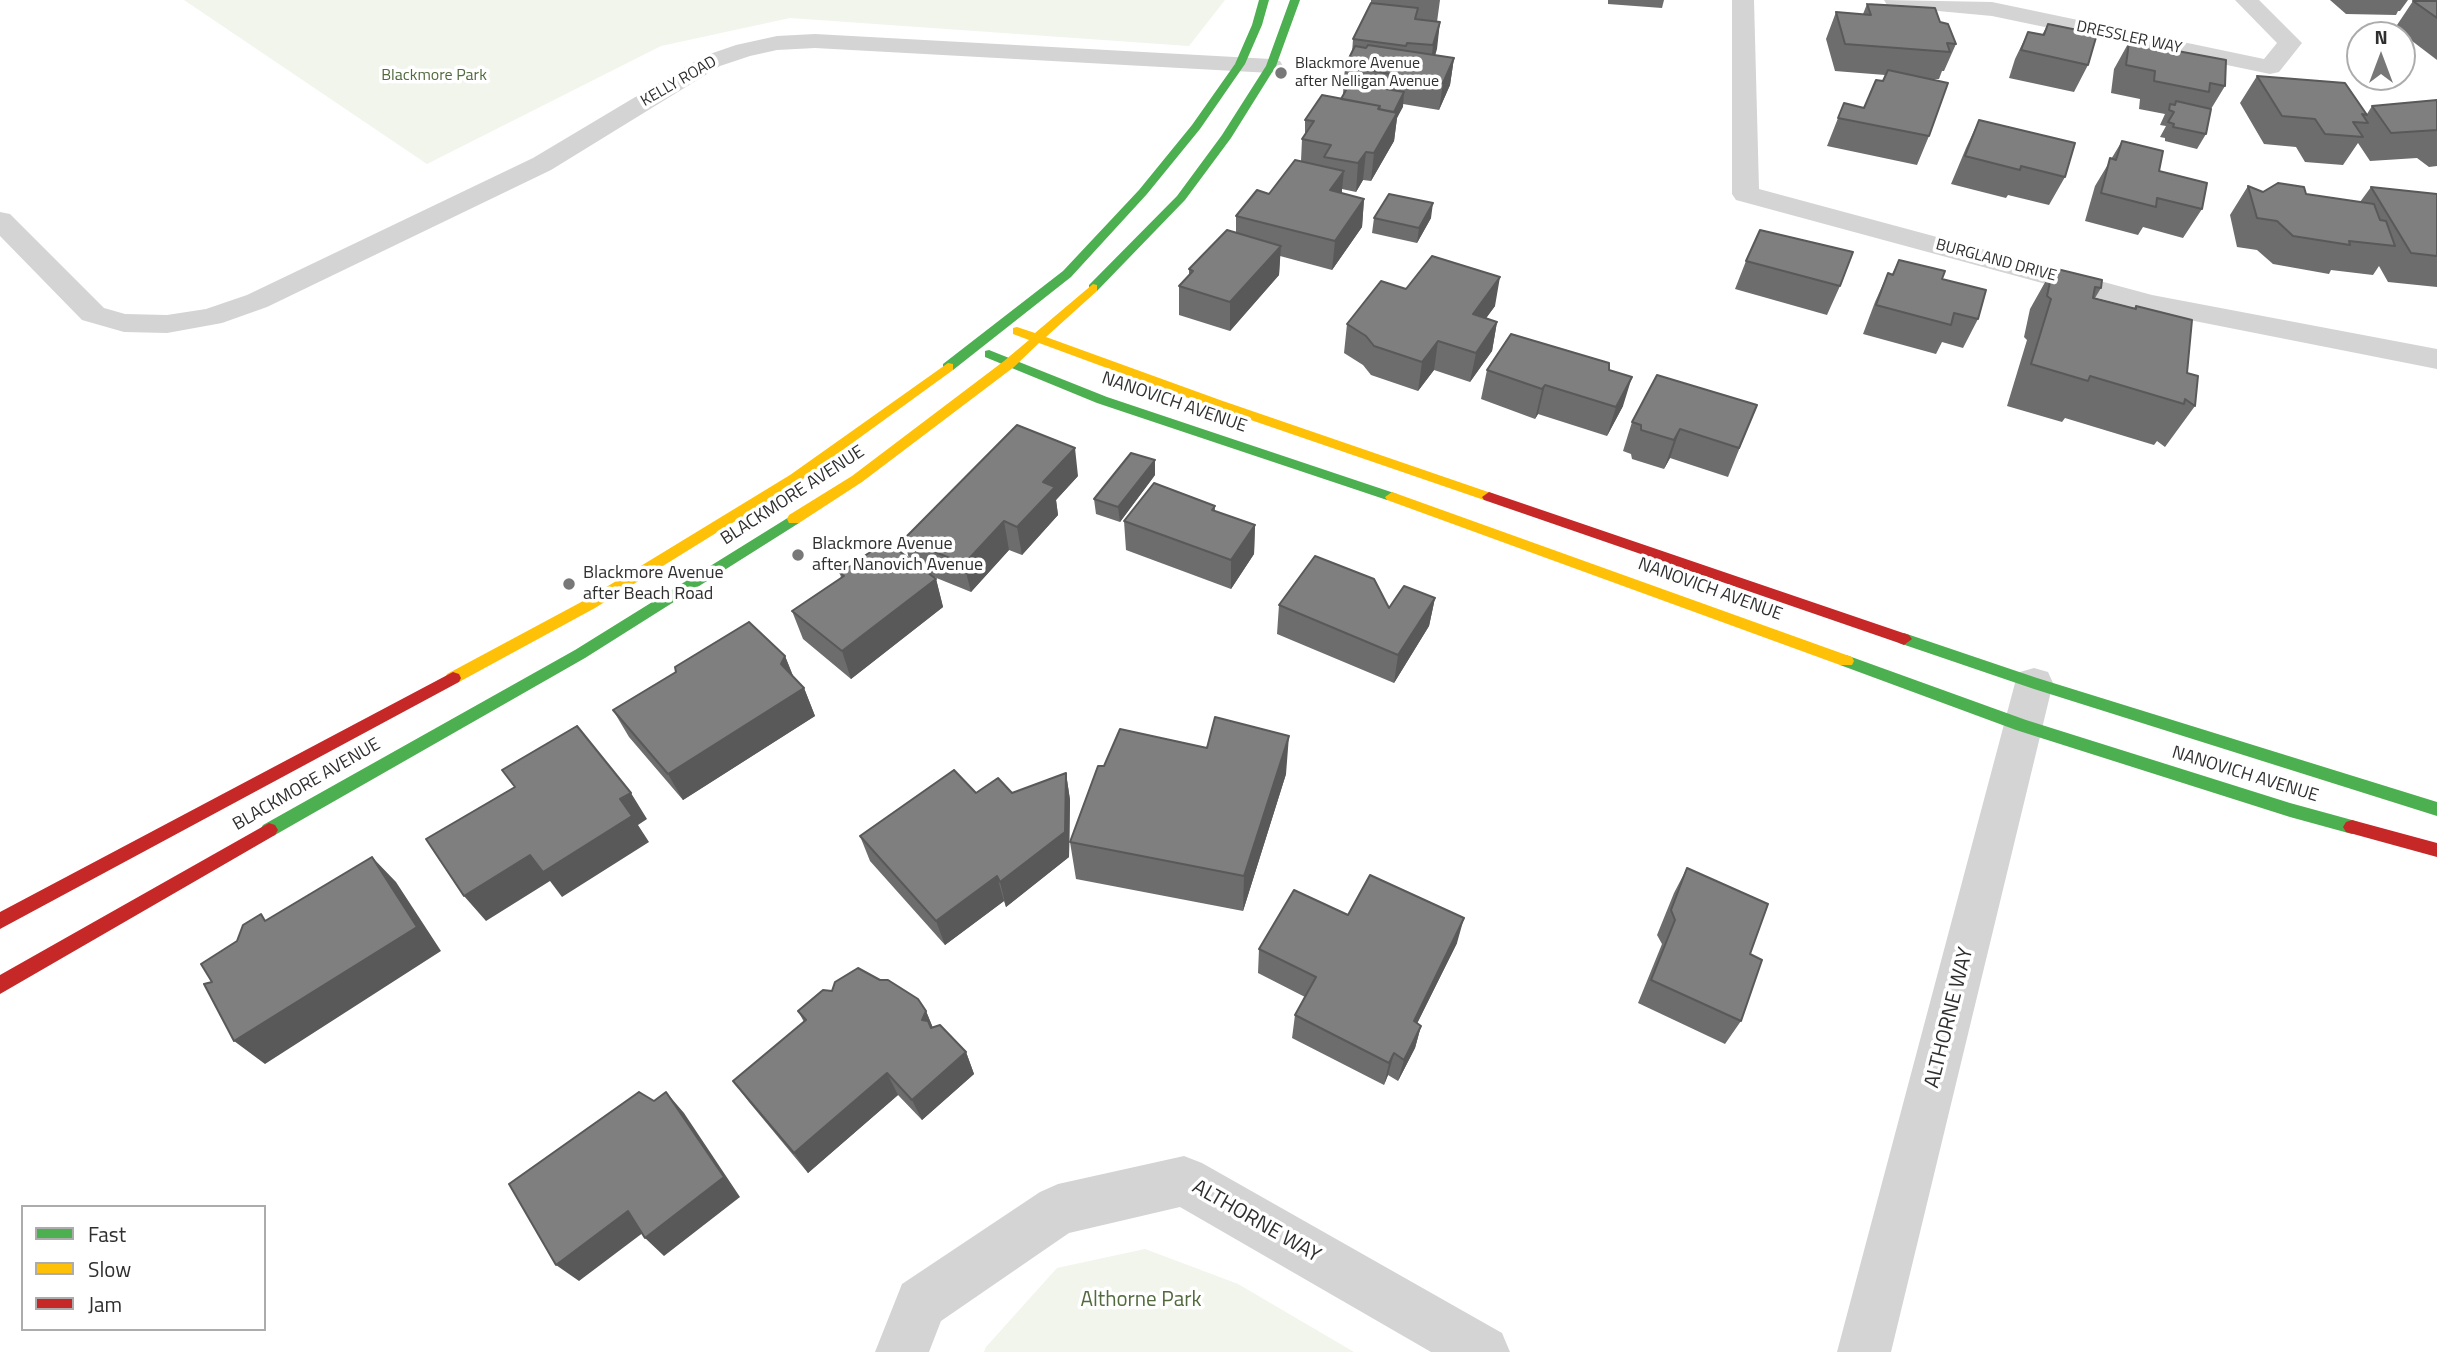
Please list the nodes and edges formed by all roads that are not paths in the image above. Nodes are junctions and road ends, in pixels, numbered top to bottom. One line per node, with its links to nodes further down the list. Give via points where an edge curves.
1 (1264, 0): 6 (street, BLACKMORE AVENUE)
2 (1295, 0): 7 (street, BLACKMORE AVENUE)
3 (1743, 0): 12 (street, BURGLAND DRIVE, via 1746,194 2149,303)
4 (1895, 0): 5 (street, DRESSLER WAY, via 1992,9 2270,67 2290,43)
5 (2246, 0)
6 (1240, 64): 7 (street, KELLY ROAD); 8 (street, KELLY ROAD, via 815,41 744,50 712,61 542,164 257,301 211,317 167,324 124,323 93,314); 9 (street, BLACKMORE AVENUE, via 1143,192 1067,274)
7 (1271, 66): 10 (street, BLACKMORE AVENUE, via 1181,198)
8 (0, 220)
9 (1001, 327): 10 (street, NANOVICH AVENUE); 11 (street, BLACKMORE AVENUE)
10 (1039, 337): 13 (street, BLACKMORE AVENUE); 14 (street, NANOVICH AVENUE)
11 (976, 347): 13 (street, NANOVICH AVENUE); 17 (street, BLACKMORE AVENUE, via 795,478 590,604)
12 (2437, 359)
13 (1009, 364): 14 (street, NANOVICH AVENUE, via 1102,400); 18 (street, BLACKMORE AVENUE, via 857,479 580,654)
14 (2028, 704): 15 (street, NANOVICH AVENUE); 16 (street, NANOVICH AVENUE, via 2290,810); 21 (street, ALTHORNE WAY)
15 (2437, 809)
16 (2437, 849)
17 (0, 921)
18 (0, 985)
19 (902, 1352): 20 (street, ALTHORNE WAY, via 921,1303 1058,1210 1184,1181)
20 (1483, 1352)
21 (1864, 1352)

